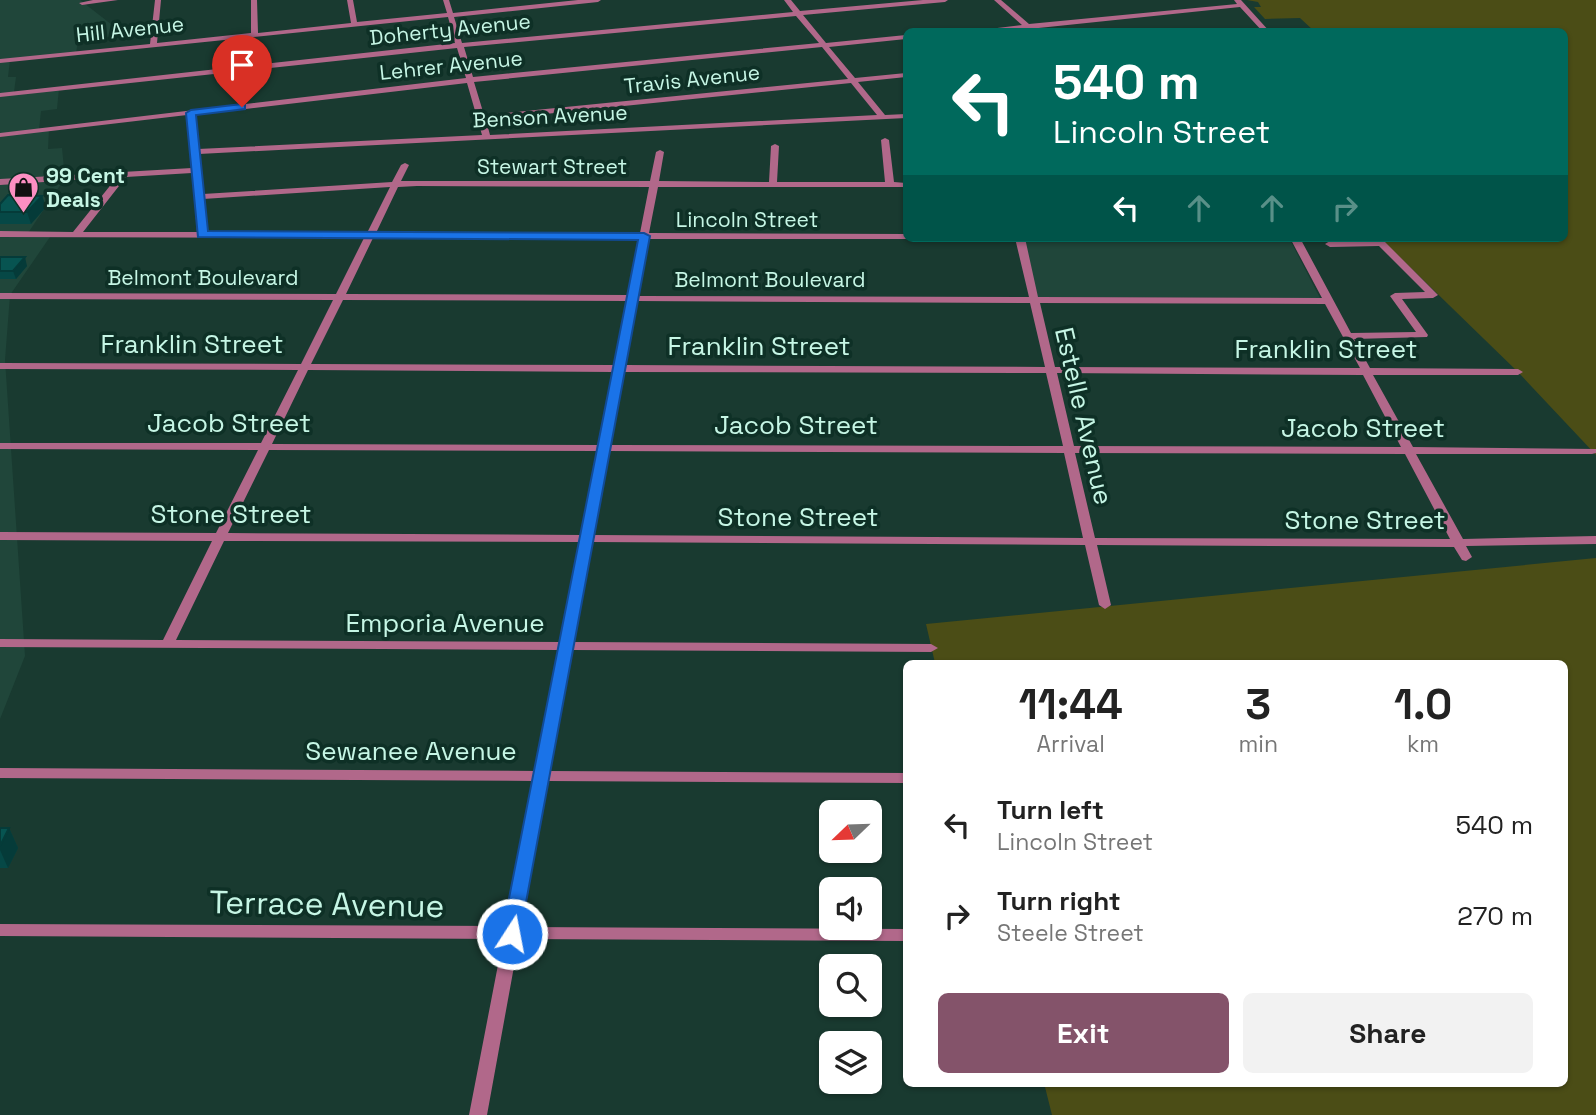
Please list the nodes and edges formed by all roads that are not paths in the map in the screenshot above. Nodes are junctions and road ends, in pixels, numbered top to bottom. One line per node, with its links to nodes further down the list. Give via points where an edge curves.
1 (115, 0): 12 (street)
2 (158, 0): 21 (street)
3 (254, 0): 19 (street)
4 (350, 0): 15 (street)
5 (446, 0): 13 (street)
6 (598, 0): 10 (street, Hill Avenue)
7 (787, 0): 14 (street)
8 (945, 0): 14 (street, Doherty Avenue)
9 (997, 0): 16 (street)
10 (546, 2): 13 (street, Hill Avenue)
11 (1239, 2): 16 (street); 18 (street)
12 (82, 3)
13 (450, 13): 15 (street, Hill Avenue); 22 (street)
14 (798, 14): 22 (street, Doherty Avenue); 23 (street)
15 (354, 23): 19 (street, Hill Avenue)
16 (1027, 26): 17 (street)
17 (1007, 28)
18 (1263, 28)
19 (255, 34): 21 (street, Hill Avenue)
20 (903, 37): 23 (street, Lehrer Avenue)
21 (153, 45): 24 (street, Hill Avenue)
22 (460, 45): 26 (street); 28 (street, Doherty Avenue)
23 (824, 45): 26 (street, Lehrer Avenue); 27 (street)
24 (0, 61)
25 (903, 75): 27 (street, Travis Avenue)
26 (470, 80): 29 (street, Lehrer Avenue); 32 (street)
27 (853, 80): 31 (street); 32 (street, Travis Avenue)
28 (0, 95)
29 (191, 113): 33 (street, Lehrer Avenue); 37 (street)
30 (903, 116): 31 (street, Benson Avenue)
31 (883, 117): 34 (street, Benson Avenue)
32 (482, 118): 34 (street)
33 (0, 135)
34 (488, 136): 37 (street, Benson Avenue)
35 (884, 140): 46 (street)
36 (775, 146): 44 (street)
37 (194, 152): 40 (street)
38 (660, 152): 43 (street)
39 (405, 165): 45 (street)
40 (196, 170): 41 (street); 48 (street)
41 (124, 174): 42 (street); 50 (street)
42 (0, 182)
43 (654, 184): 44 (street, Stewart Street); 45 (street, Stewart Street); 53 (street)
44 (773, 184): 46 (street, Stewart Street)
45 (394, 185): 48 (street, Stewart Street); 52 (street)
46 (890, 185): 47 (street, Stewart Street)
47 (903, 185)
48 (199, 197): 51 (street)
49 (0, 234): 50 (street, Lincoln Street)
50 (76, 234): 51 (street, Lincoln Street)
51 (202, 234): 52 (street, Lincoln Street)
52 (370, 235): 53 (street, Lincoln Street); 61 (street)
53 (644, 236): 54 (street, Lincoln Street); 62 (street)
54 (903, 237)
55 (1021, 242): 63 (street, Estelle Avenue)
56 (1297, 242): 64 (street)
57 (1354, 242): 59 (street)
58 (1381, 242): 65 (street, via 1433,295 1395,296 1423,335)
59 (1330, 244)
60 (0, 296): 61 (street, Belmont Boulevard)
61 (339, 297): 62 (street, Belmont Boulevard); 67 (street)
62 (633, 298): 63 (street, Belmont Boulevard); 68 (street)
63 (1034, 300): 64 (street, Belmont Boulevard); 69 (street, Estelle Avenue)
64 (1329, 301): 65 (street)
65 (1348, 336): 70 (street)
66 (0, 366): 67 (street, Franklin Street)
67 (304, 367): 68 (street, Franklin Street); 73 (street)
68 (619, 369): 69 (street, Franklin Street); 74 (street)
69 (1050, 370): 70 (street, Franklin Street); 75 (street, Estelle Avenue)
70 (1367, 372): 71 (street, Franklin Street); 76 (street)
71 (1518, 372)
72 (0, 446): 73 (street, Jacob Street)
73 (265, 446): 74 (street, Jacob Street); 79 (street)
74 (604, 447): 75 (street, Jacob Street); 80 (street)
75 (1068, 449): 76 (street, Jacob Street); 82 (street, Estelle Avenue)
76 (1409, 451): 77 (street, Jacob Street); 83 (street)
77 (1592, 451)
78 (0, 536): 79 (street, Stone Street)
79 (220, 537): 80 (street, Stone Street); 87 (street)
80 (586, 539): 82 (street, Stone Street); 88 (street)
81 (1596, 540): 83 (street, Stone Street)
82 (1089, 541): 83 (street, Stone Street); 85 (street, Estelle Avenue)
83 (1459, 543): 84 (street)
84 (1466, 557)
85 (1105, 605)
86 (0, 643): 87 (street, Emporia Avenue)
87 (167, 644): 88 (street, Emporia Avenue)
88 (566, 647): 89 (street, Emporia Avenue); 91 (street)
89 (931, 648)
90 (0, 773): 91 (street, Sewanee Avenue)
91 (542, 776): 92 (street, Sewanee Avenue); 94 (street)
92 (903, 778)
93 (0, 930): 94 (street, Terrace Avenue)
94 (512, 934): 95 (street, Terrace Avenue); 96 (street)
95 (903, 936)
96 (478, 1115)

